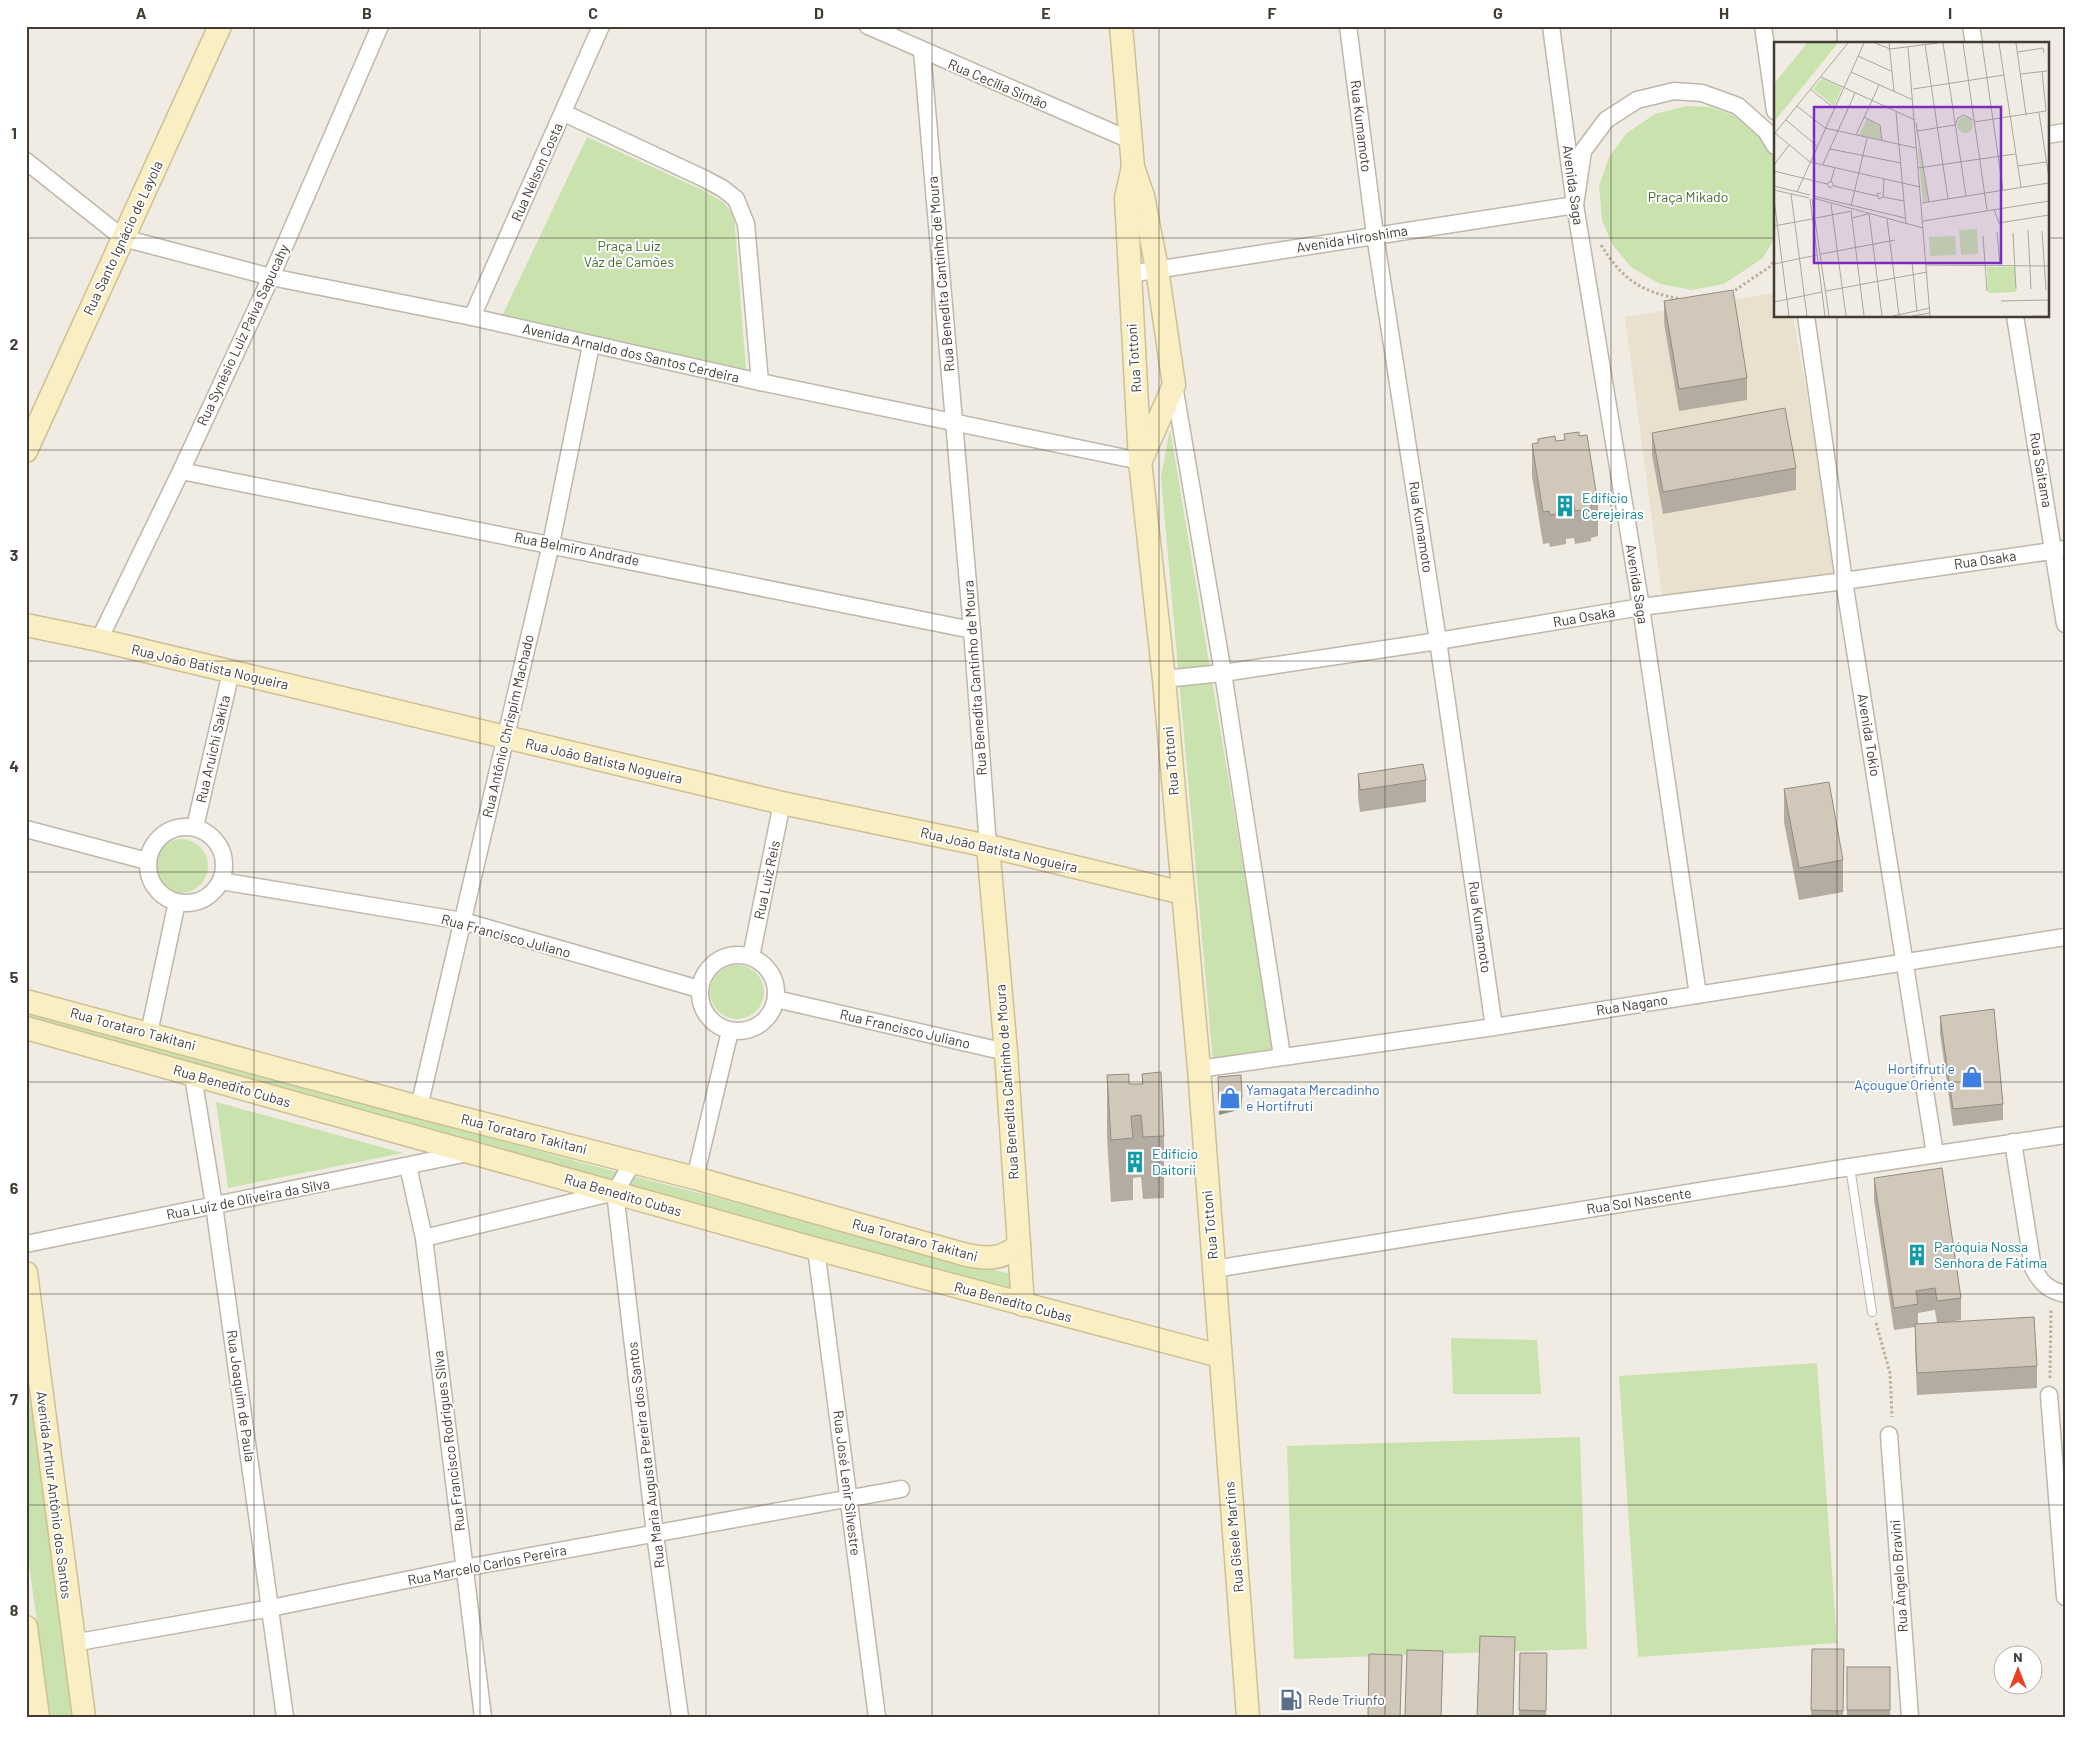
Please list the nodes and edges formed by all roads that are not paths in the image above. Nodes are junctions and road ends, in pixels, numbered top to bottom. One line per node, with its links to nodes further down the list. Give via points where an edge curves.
1 (220, 26): 22 (street, Rua Santo Ignácio de Layola)
2 (380, 26): 25 (street, Rua Synésio Luiz Paiva Sapucahy)
3 (601, 26): 13 (street, Rua Nélson Costa)
4 (868, 26): 11 (street, Rua Cecília Simão)
5 (1121, 26): 16 (street, Rua Tottoni)
6 (1348, 26): 21 (street, Rua Kumamoto)
7 (1551, 26): 20 (street, Avenida Saga)
8 (1763, 26): 12 (street)
9 (1972, 26): 10 (street)
10 (1974, 42)
11 (922, 51): 16 (street, Rua Cecília Simão); 32 (street, Rua Benedita Cantinho de Moura)
12 (1774, 104)
13 (564, 113): 26 (street, Rua Nélson Costa); 30 (street, via 703,178 736,199 746,224)
14 (2065, 132): 15 (street)
15 (2048, 135)
16 (1130, 140): 19 (street, Rua Tottoni)
17 (1774, 144): 20 (street, via 1766,131 1738,106 1702,93 1674,90 1637,100 1606,120 1583,151)
18 (26, 161): 22 (street)
19 (1133, 167): 23 (street, Rua Tottoni, via 1143,196); 24 (street, Rua Tottoni, via 1126,198)
20 (1575, 205): 21 (street, Avenida Hiroshima); 39 (street, Avenida Saga)
21 (1375, 235): 23 (street, Avenida Hiroshima); 44 (street, Rua Kumamoto)
22 (123, 238): 25 (street, Avenida Arnaldo dos Santos Cerdeira); 33 (street, Rua Santo Ignácio de Layola)
23 (1157, 269): 24 (street, Avenida Hiroshima); 31 (street, Rua Tottoni)
24 (1129, 274): 34 (street, Rua Tottoni)
25 (271, 277): 26 (street, Avenida Arnaldo dos Santos Cerdeira); 35 (street, Rua Synésio Luiz Paiva Sapucahy)
26 (472, 317): 29 (street, Avenida Arnaldo dos Santos Cerdeira)
27 (1806, 318): 38 (street, Avenida Tokio)
28 (2015, 318): 37 (street, Rua Saitama)
29 (591, 345): 30 (street, Avenida Arnaldo dos Santos Cerdeira); 36 (street, Rua Antônio Chrispim Machado)
30 (760, 382): 32 (street, Avenida Arnaldo dos Santos Cerdeira)
31 (1174, 384): 34 (street); 46 (street, Rua Tottoni)
32 (954, 424): 34 (street, Avenida Arnaldo dos Santos Cerdeira); 42 (street, Rua Benedita Cantinho de Moura)
33 (29, 437)
34 (1140, 461): 47 (street, Rua Tottoni)
35 (181, 471): 36 (street, Rua Belmiro Andrade); 43 (street, Rua Synésio Luiz Paiva Sapucahy)
36 (551, 544): 42 (street, Rua Belmiro Andrade); 48 (street, Rua Antônio Chrispim Machado)
37 (2060, 549): 38 (street, Rua Osaka); 40 (street, Rua Saitama)
38 (1844, 581): 39 (street, Rua Osaka); 60 (street, Avenida Tokio)
39 (1641, 607): 44 (street, Rua Osaka); 62 (street, Avenida Saga)
40 (2065, 624)
41 (26, 625): 43 (street, Rua João Batista Nogueira)
42 (972, 630): 52 (street, Rua Benedita Cantinho de Moura)
43 (99, 640): 45 (street, Rua João Batista Nogueira)
44 (1438, 641): 46 (street, Rua Osaka); 65 (street, Rua Kumamoto)
45 (231, 672): 48 (street, Rua João Batista Nogueira); 50 (street, Rua Aruichi Sakita)
46 (1222, 673): 47 (street, Rua Osaka); 70 (street, Rua Tottoni)
47 (1164, 679): 55 (street, Rua Tottoni)
48 (504, 738): 49 (street, Rua João Batista Nogueira); 57 (street, Rua Antônio Chrispim Machado)
49 (782, 803): 52 (street, Rua João Batista Nogueira); 59 (street, Rua Luiz Reis)
50 (195, 827): 53 (street, via 173,829 161,835 152,846); 54 (street, via 218,842 225,868)
51 (26, 830): 53 (street)
52 (988, 846): 55 (street, Rua João Batista Nogueira); 69 (street, Rua Benedita Cantinho de Moura)
53 (148, 861): 56 (street, via 148,874 154,886 163,896)
54 (221, 881): 56 (street, via 211,895 199,901); 57 (street, Rua Francisco Juliano)
55 (1183, 893): 71 (street, Rua Tottoni)
56 (177, 902): 68 (street)
57 (463, 922): 61 (street, Rua Francisco Juliano); 73 (street, Rua Antônio Chrispim Machado)
58 (2065, 936): 60 (street, Rua Nagano)
59 (751, 957): 61 (street, via 738,954 724,957 704,974); 63 (street, via 769,971 775,983)
60 (1905, 962): 62 (street, Rua Nagano); 77 (street, Avenida Tokio)
61 (699, 989): 67 (street, via 705,1015)
62 (1698, 995): 65 (street, Rua Nagano)
63 (776, 999): 67 (street, via 762,1023 750,1030); 69 (street, Rua Francisco Juliano)
64 (26, 1001): 68 (street, Rua Torataro Takitani)
65 (1494, 1027): 70 (street, Rua Nagano)
66 (26, 1028): 72 (street, Rua Benedito Cubas)
67 (730, 1031): 81 (street)
68 (149, 1033): 73 (street, Rua Torataro Takitani)
69 (1006, 1052): 86 (street, Rua Benedita Cantinho de Moura)
70 (1282, 1056): 71 (street, Rua Nagano)
71 (1199, 1069): 89 (street, Rua Tottoni)
72 (193, 1076): 76 (street, Rua Benedito Cubas); 83 (street, Rua Joaquim de Paula)
73 (419, 1107): 78 (street, Rua Torataro Takitani)
74 (2065, 1135): 75 (street, Rua Sol Nascente)
75 (2013, 1142): 77 (street, Rua Sol Nascente); 92 (street, via 2033,1268 2040,1282)
76 (470, 1152): 79 (street, Rua Luiz de Oliveira da Silva); 82 (street, Rua Benedito Cubas)
77 (1935, 1154): 80 (street, Rua Sol Nascente)
78 (633, 1162): 81 (street, Rua Torataro Takitani); 82 (street)
79 (408, 1166): 83 (street, Rua Luiz de Oliveira da Silva); 84 (street, Rua Francisco Rodrigues Silva)
80 (1850, 1167): 89 (street, Rua Sol Nascente); 94 (lane)
81 (695, 1178): 88 (street, Rua Torataro Takitani)
82 (615, 1192): 84 (street); 87 (street, Rua Benedito Cubas); 100 (street, Rua Maria Augusta Pereira dos Santos)
83 (214, 1205): 85 (street, Rua Luiz de Oliveira da Silva); 103 (street, Rua Joaquim de Paula)
84 (424, 1238): 101 (street, Rua Francisco Rodrigues Silva)
85 (26, 1244)
86 (1019, 1244): 88 (street, Rua Torataro Takitani, via 1005,1255 992,1258); 93 (street, Rua Benedita Cantinho de Moura)
87 (816, 1249): 91 (street, Rua Benedito Cubas); 99 (street, Rua José Lenir Silvestre)
88 (963, 1254): 91 (street, via 964,1264)
89 (1214, 1269): 95 (street, Rua Tottoni)
90 (26, 1273): 105 (street, Avenida Arthur Antônio dos Santos)
91 (953, 1286): 93 (street, Rua Benedito Cubas)
92 (2058, 1293)
93 (1024, 1305): 95 (street, Rua Benedito Cubas)
94 (1872, 1312)
95 (1220, 1356): 113 (street, Rua Gisele Martins)
96 (2049, 1395): 102 (street)
97 (1889, 1435): 114 (street, Rua Ângelo Bravini)
98 (901, 1489): 99 (street, Rua Marcelo Carlos Pereira)
99 (849, 1498): 100 (street, Rua Marcelo Carlos Pereira); 112 (street, Rua José Lenir Silvestre)
100 (655, 1534): 101 (street, Rua Marcelo Carlos Pereira); 111 (street, Rua Maria Augusta Pereira dos Santos)
101 (464, 1568): 103 (street, Rua Marcelo Carlos Pereira); 110 (street, Rua Francisco Rodrigues Silva)
102 (2065, 1597)
103 (271, 1608): 105 (street, Rua Marcelo Carlos Pereira); 109 (street, Rua Joaquim de Paula)
104 (26, 1627): 106 (street)
105 (73, 1642): 108 (street, Avenida Arthur Antônio dos Santos)
106 (28, 1652): 107 (street)
107 (38, 1717)
108 (84, 1717)
109 (286, 1717)
110 (483, 1717)
111 (680, 1717)
112 (877, 1717)
113 (1248, 1717)
114 (1910, 1717)

